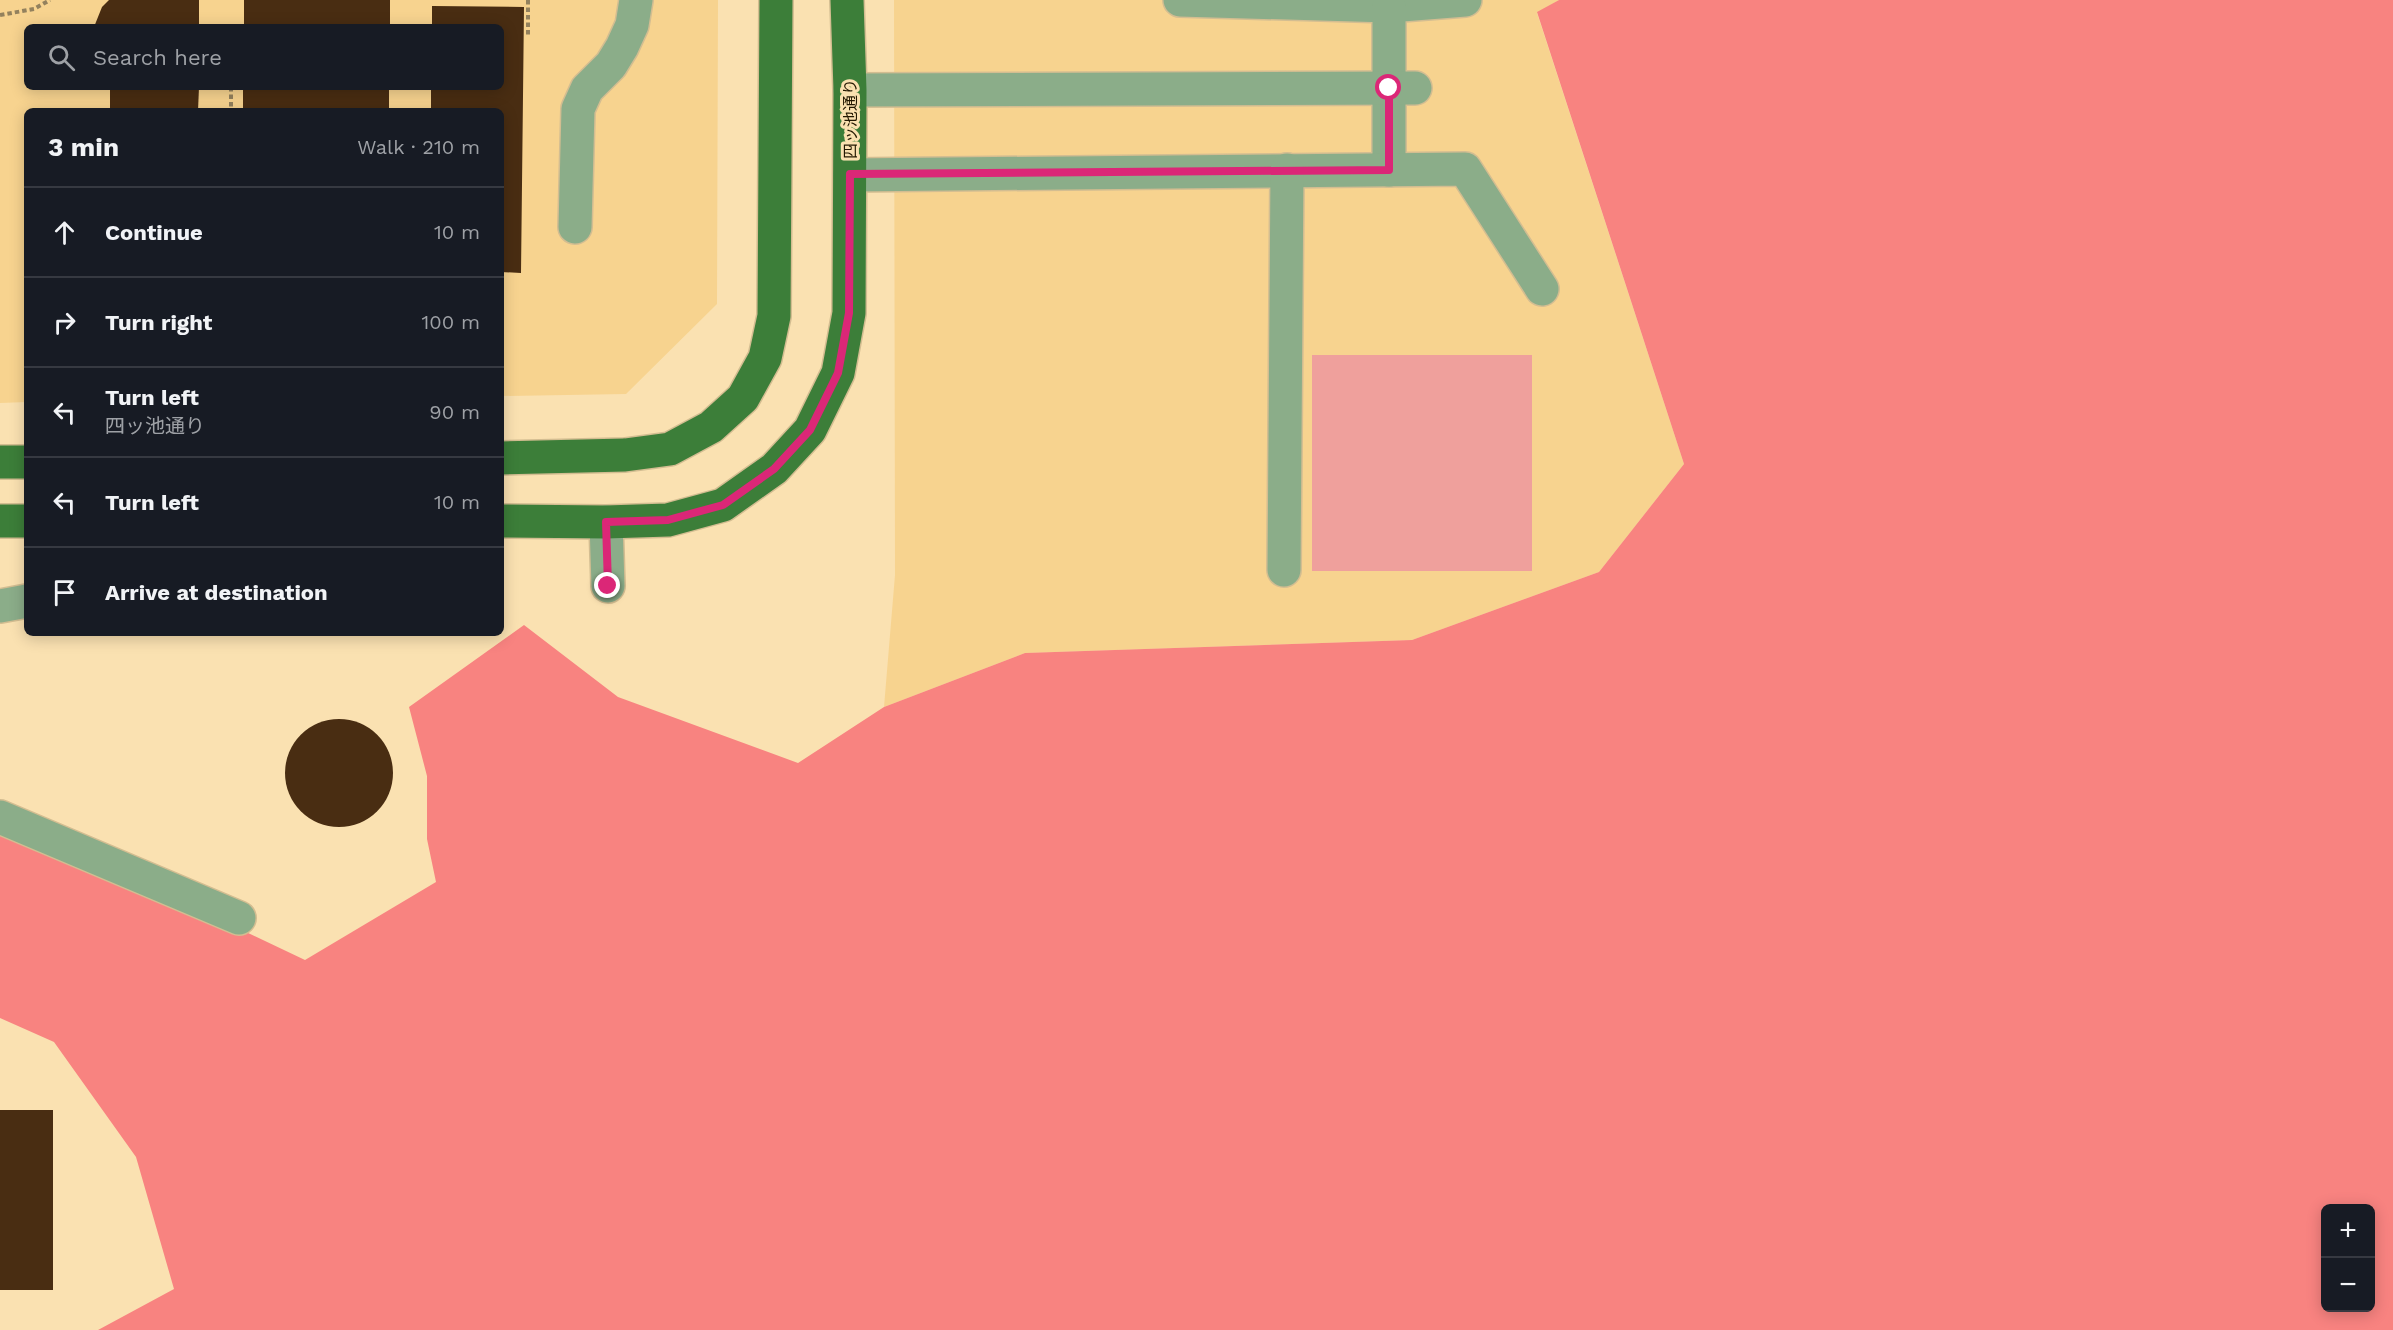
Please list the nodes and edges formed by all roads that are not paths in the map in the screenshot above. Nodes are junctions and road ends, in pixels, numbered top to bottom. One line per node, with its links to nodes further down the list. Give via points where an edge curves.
1 (636, 0): 12 (lane, via 632,25 622,47 611,65 586,88 578,108)
2 (776, 0): 14 (main road, via 774,316 765,358 743,398 711,427 670,449 625,455)
3 (847, 0): 8 (main road, 四ッ池通り)
4 (1180, 0): 6 (lane)
5 (1465, 0): 6 (lane)
6 (1389, 6): 7 (lane)
7 (1402, 88): 8 (lane); 10 (lane)
8 (850, 90): 11 (main road, 四ッ池通り)
9 (1287, 170): 10 (lane); 11 (lane); 21 (lane)
10 (1389, 170): 13 (lane, via 1466,169)
11 (850, 174): 20 (main road, 四ッ池通り, via 849,313 838,373 810,430 774,469 723,505 668,520)
12 (575, 227)
13 (1542, 289)
14 (504, 458)
15 (0, 462): 16 (main road)
16 (24, 462)
17 (0, 521): 18 (main road)
18 (24, 521)
19 (504, 521): 20 (main road, 四ッ池通り)
20 (606, 522): 22 (lane)
21 (1284, 570)
22 (608, 586)
23 (24, 602): 24 (lane)
24 (0, 606)
25 (0, 817): 26 (lane)
26 (239, 918)

